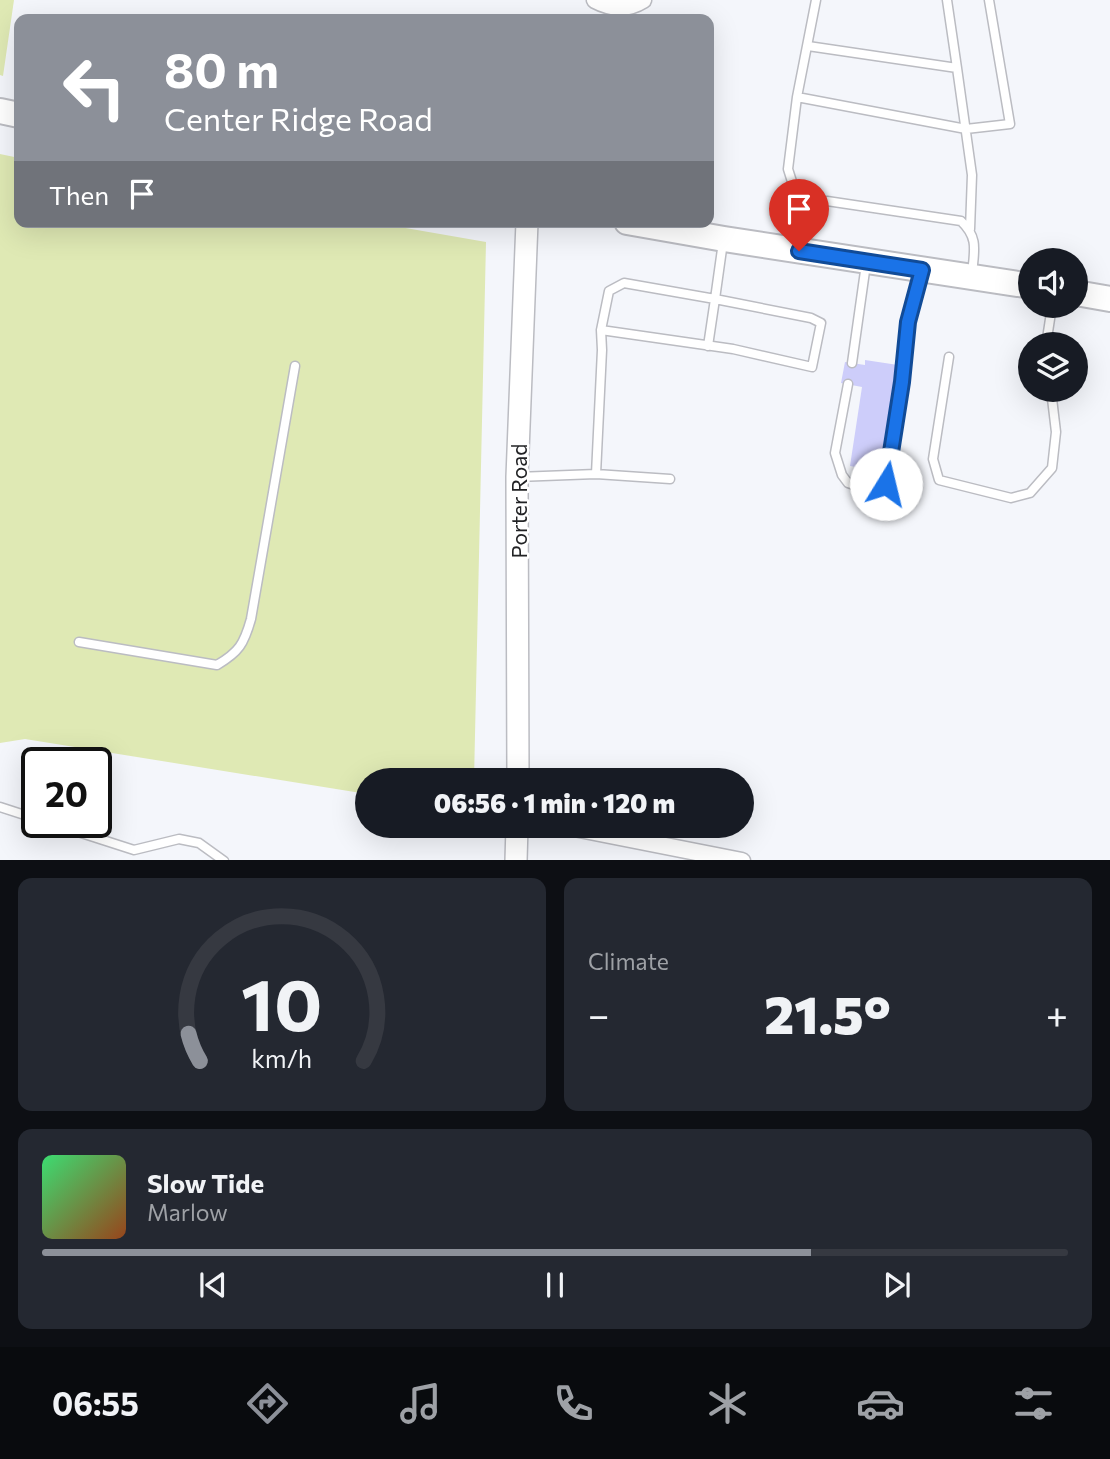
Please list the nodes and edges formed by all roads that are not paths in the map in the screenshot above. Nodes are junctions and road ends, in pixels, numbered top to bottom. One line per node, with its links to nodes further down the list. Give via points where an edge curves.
1 (595, 0): 2 (street, via 619,8)
2 (643, 0)
3 (816, 0): 6 (lane)
4 (947, 0): 7 (lane)
5 (989, 0): 9 (lane, via 1010,124)
6 (808, 46): 7 (lane); 8 (lane)
7 (957, 68): 9 (lane)
8 (797, 97): 9 (lane); 10 (lane, via 788,169)
9 (966, 129): 13 (lane, via 972,175)
10 (808, 211): 13 (lane, via 827,201 961,221); 15 (lane)
11 (527, 228): 31 (main road, Porter Road)
12 (661, 228): 14 (main road)
13 (970, 229): 18 (lane, via 975,239)
14 (724, 239): 15 (main road); 21 (lane)
15 (799, 251): 16 (main road)
16 (866, 261): 17 (main road); 26 (lane)
17 (922, 270): 18 (main road); 28 (lane, via 908,322 886,484 874,492 848,483 837,464)
18 (972, 277): 19 (main road)
19 (1018, 284)
20 (1088, 295): 22 (main road)
21 (715, 299): 23 (lane, via 624,283 609,291); 24 (lane); 24 (lane, via 821,323 812,367)
22 (1110, 299)
23 (601, 330): 24 (lane); 30 (lane)
24 (708, 346)
25 (949, 357): 29 (lane, via 933,459 939,480 1011,498 1030,493 1052,468 1056,432)
26 (852, 363)
27 (295, 366): 33 (lane, via 251,619 245,640 233,656 217,666)
28 (848, 384)
29 (1052, 402)
30 (596, 474): 31 (lane); 32 (lane)
31 (517, 477): 34 (main road, Porter Road)
32 (670, 479)
33 (79, 642)
34 (517, 768)
35 (0, 807): 36 (lane)
36 (21, 814)
37 (97, 838): 40 (lane, via 134,850 179,839 199,843)
38 (517, 838): 41 (main road)
39 (627, 838): 42 (street)
40 (224, 860)
41 (516, 860)
42 (742, 860)

